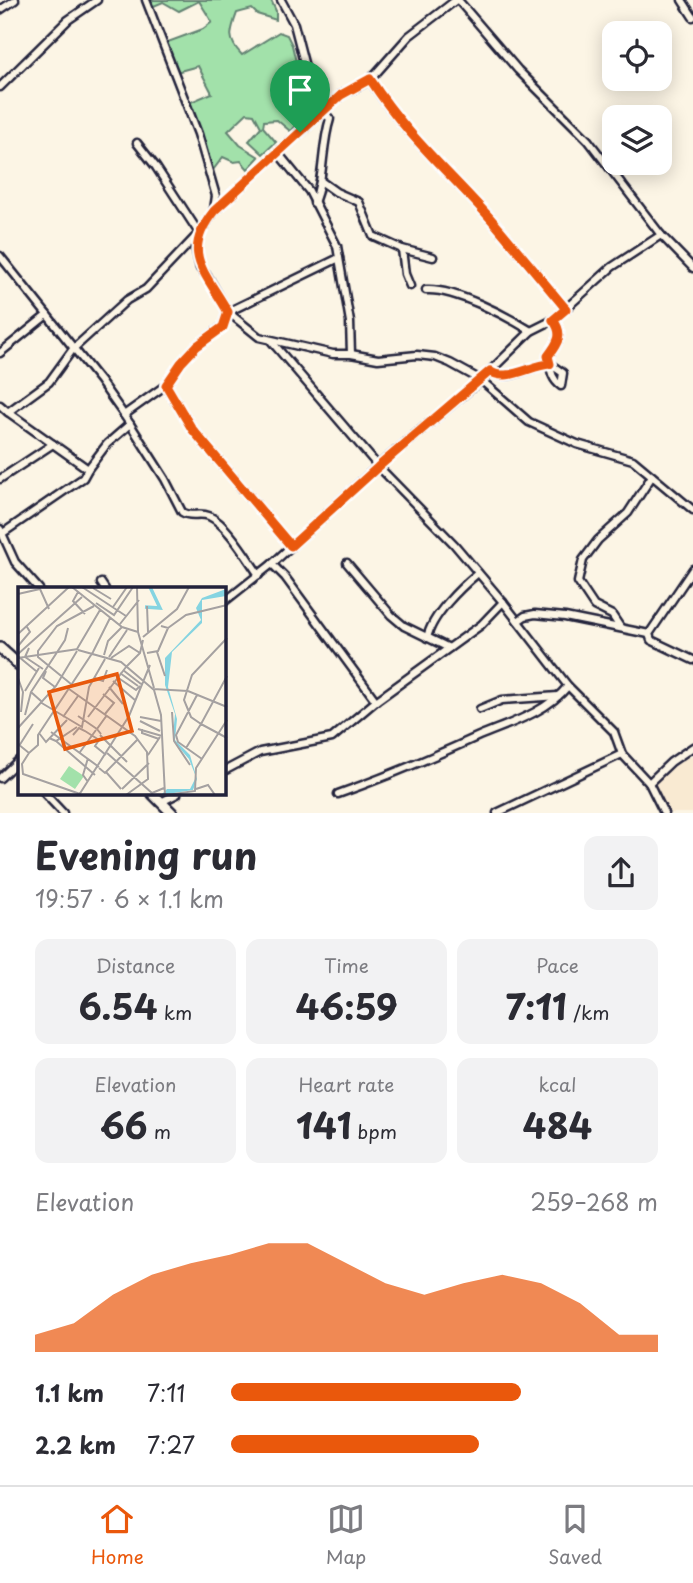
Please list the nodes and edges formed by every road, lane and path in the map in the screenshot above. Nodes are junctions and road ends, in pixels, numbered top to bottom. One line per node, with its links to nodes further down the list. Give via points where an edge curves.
1 (15, 0): 7 (street)
2 (97, 0): 10 (street, via 68,20)
3 (146, 0): 17 (street, via 198,134 216,197)
4 (281, 0): 12 (street, via 294,24)
5 (457, 0): 9 (street, via 409,36); 19 (street, via 587,140)
6 (682, 0): 8 (street)
7 (0, 10)
8 (693, 17)
9 (370, 79): 11 (street, via 341,95); 27 (street, via 416,142 489,217)
10 (0, 87)
11 (324, 112): 12 (street); 15 (street, via 330,119 324,136)
12 (318, 117): 14 (street)
13 (137, 143): 18 (street)
14 (278, 153): 16 (street); 17 (street)
15 (322, 182): 16 (street); 20 (street, via 359,202 373,236)
16 (314, 203): 23 (street)
17 (214, 211): 18 (street)
18 (199, 233): 28 (street, via 200,268); 33 (street, via 146,289 127,300)
19 (661, 235): 24 (street); 27 (street, via 612,267)
20 (402, 249): 22 (street); 25 (street)
21 (0, 257): 29 (street)
22 (432, 257)
23 (339, 258): 28 (street); 35 (street)
24 (693, 268)
25 (410, 286)
26 (426, 290): 31 (street, via 458,295)
27 (566, 309): 30 (street)
28 (228, 312): 32 (street); 38 (street, via 223,327 192,352)
29 (47, 315): 33 (street); 34 (street)
30 (553, 320): 31 (street); 36 (street, via 559,336 548,356 550,364 506,376)
31 (531, 331): 36 (street)
32 (272, 342): 35 (street); 44 (street)
33 (73, 349): 40 (street, via 49,382); 41 (street)
34 (0, 353)
35 (351, 354): 37 (street, via 378,359 435,357)
36 (490, 371): 37 (street)
37 (481, 380): 44 (street); 46 (street, via 529,422 576,444 633,460)
38 (166, 385): 41 (street); 50 (street, via 192,429)
39 (0, 405): 40 (street)
40 (8, 412): 43 (street)
41 (124, 415): 42 (street)
42 (130, 424): 45 (street); 55 (street, via 182,512 210,516 220,524)
43 (53, 443): 45 (street); 47 (street)
44 (378, 467): 50 (street); 54 (street)
45 (88, 469): 49 (street, via 82,478)
46 (652, 476): 48 (street); 60 (street, via 628,513 583,560 578,582 594,606 612,615)
47 (0, 479)
48 (693, 510)
49 (1, 531): 56 (street, via 15,562)
50 (291, 546): 52 (street)
51 (347, 563): 62 (street, via 391,615)
52 (272, 564): 55 (street); 69 (street)
53 (693, 569): 61 (street)
54 (478, 573): 58 (street); 62 (street, via 460,589)
55 (259, 575): 57 (street)
56 (37, 587)
57 (226, 600)
58 (503, 602): 59 (street); 64 (street)
59 (518, 621): 60 (street, via 536,614); 67 (street)
60 (620, 627): 61 (street)
61 (649, 634): 65 (street, via 651,640)
62 (427, 638): 64 (street)
63 (0, 648): 66 (street)
64 (449, 648): 69 (street)
65 (693, 660)
66 (18, 664)
67 (568, 686): 68 (street); 72 (street, via 614,732)
68 (560, 696): 70 (street, via 502,700); 79 (street, via 542,709 446,753)
69 (376, 701): 75 (street, via 332,738 260,752)
70 (480, 709)
71 (693, 747): 78 (street)
72 (622, 754): 78 (street); 87 (street)
73 (18, 761): 74 (street)
74 (12, 767): 76 (street); 77 (street)
75 (226, 770)
76 (18, 772)
77 (0, 778)
78 (649, 783): 84 (street)
79 (338, 794)
80 (47, 796): 85 (street)
81 (155, 796): 83 (street)
82 (173, 796): 83 (street)
83 (161, 802): 86 (street)
84 (663, 810): 88 (street)
85 (63, 813)
86 (172, 813)
87 (497, 813)
88 (654, 813)

